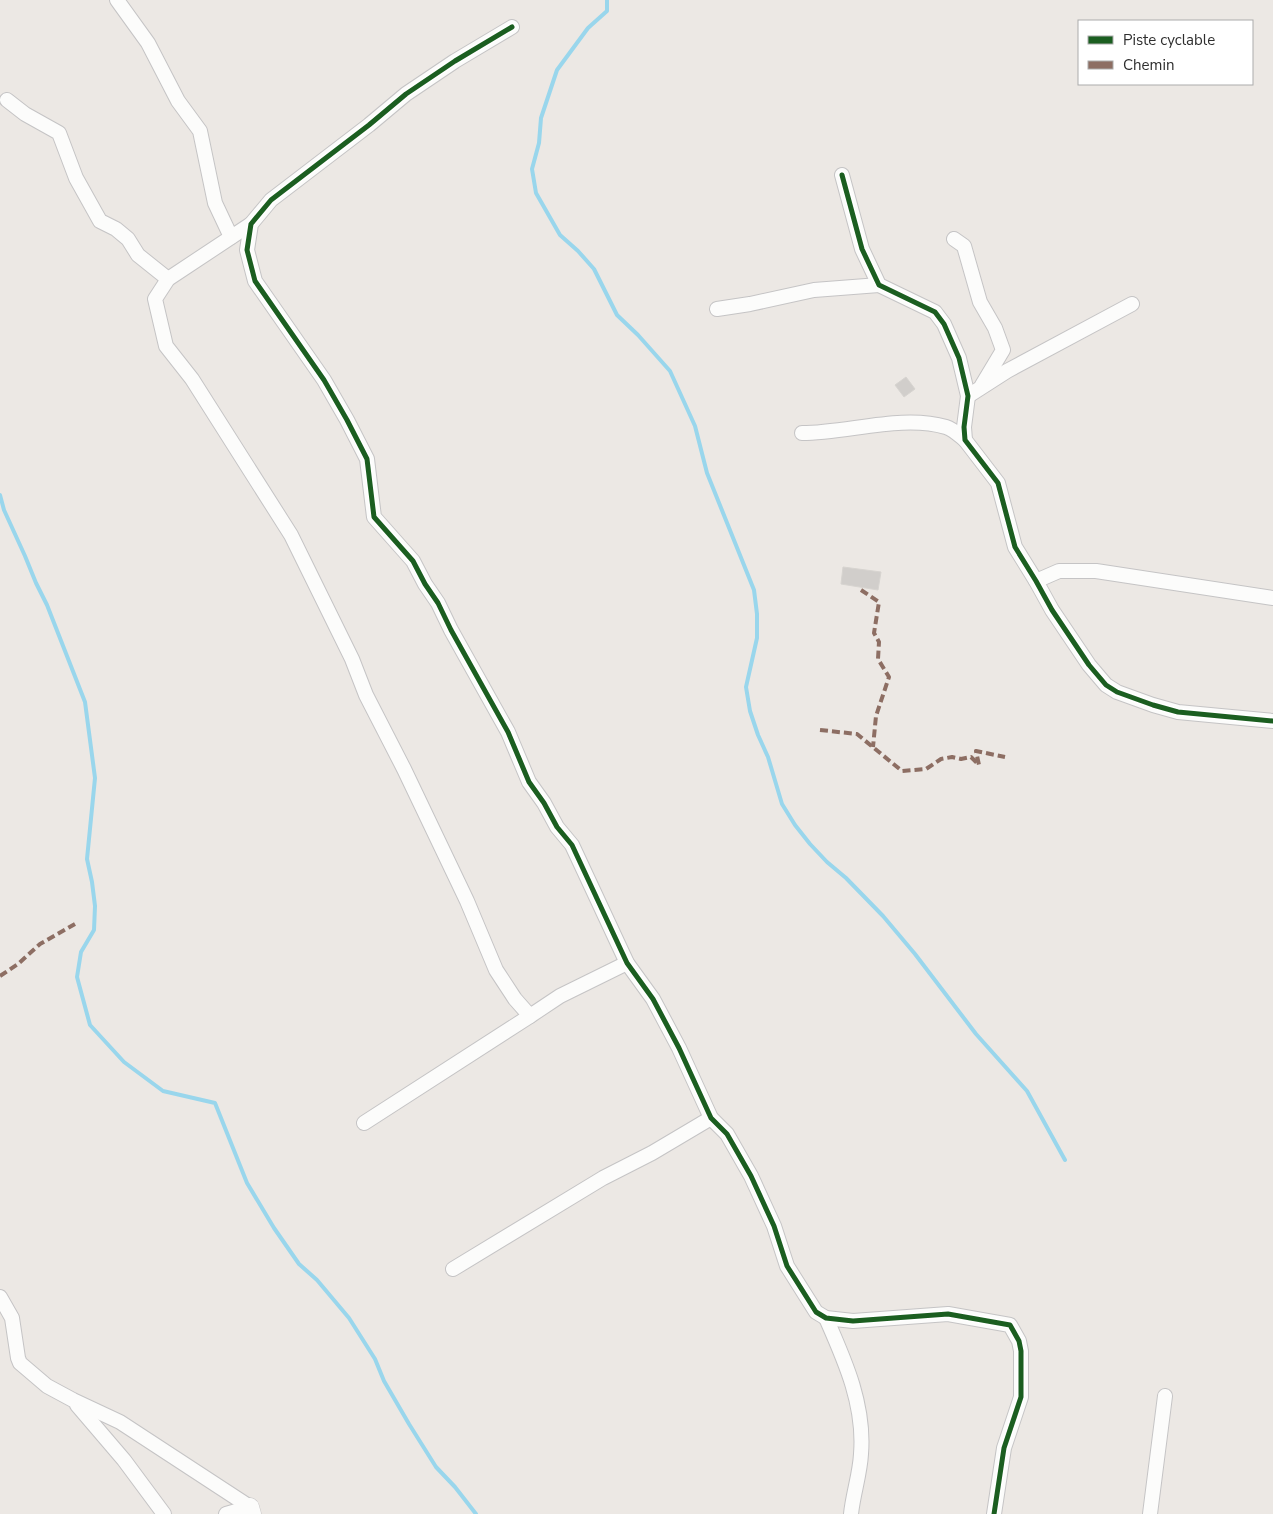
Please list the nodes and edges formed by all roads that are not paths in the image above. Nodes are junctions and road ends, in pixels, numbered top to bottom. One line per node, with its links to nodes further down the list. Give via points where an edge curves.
1 (117, 0): 6 (street, via 148,43 178,101 200,131 215,203)
2 (512, 27): 5 (street, via 406,94 271,200)
3 (7, 100): 8 (street, via 58,133 76,178 100,221 128,239 138,255)
4 (842, 175): 9 (street, via 862,249)
5 (251, 224): 6 (street); 19 (street, via 247,250 256,281 324,380 347,420 366,459 374,517 413,561 438,603 508,732 529,782 572,845)
6 (231, 238): 8 (street)
7 (954, 239): 12 (street, via 964,246 980,302 1003,350)
8 (168, 279): 20 (street, via 155,299 166,346 192,379 291,535 467,901 496,970 514,999)
9 (879, 285): 11 (street, via 814,290); 13 (street, via 935,312 959,358)
10 (1132, 304): 12 (street)
11 (717, 309)
12 (981, 388): 13 (street)
13 (968, 396): 15 (street)
14 (802, 433): 15 (street, via 910,422 948,427)
15 (965, 440): 16 (street, via 998,483 1015,547)
16 (1036, 580): 17 (street, via 1058,571 1096,571); 18 (street, via 1074,644 1106,685 1117,692 1178,712)
17 (1273, 598)
18 (1273, 721)
19 (627, 963): 20 (street, via 560,996); 21 (street, via 653,999)
20 (530, 1016): 22 (street)
21 (711, 1118): 23 (street, via 603,1178); 25 (street, via 727,1134 752,1176 787,1266 816,1312)
22 (364, 1123)
23 (453, 1269)
24 (0, 1297): 27 (street, via 12,1318 20,1363 48,1386)
25 (826, 1318): 31 (street, via 849,1372 862,1422 861,1454); 32 (street, via 853,1321 948,1314 1010,1325 1021,1351 1021,1396 1004,1448)
26 (1164, 1396): 33 (street)
27 (73, 1400): 28 (street, via 120,1422); 29 (street)
28 (251, 1511): 30 (street)
29 (164, 1514)
30 (226, 1514)
31 (851, 1514)
32 (994, 1514)
33 (1150, 1514)

